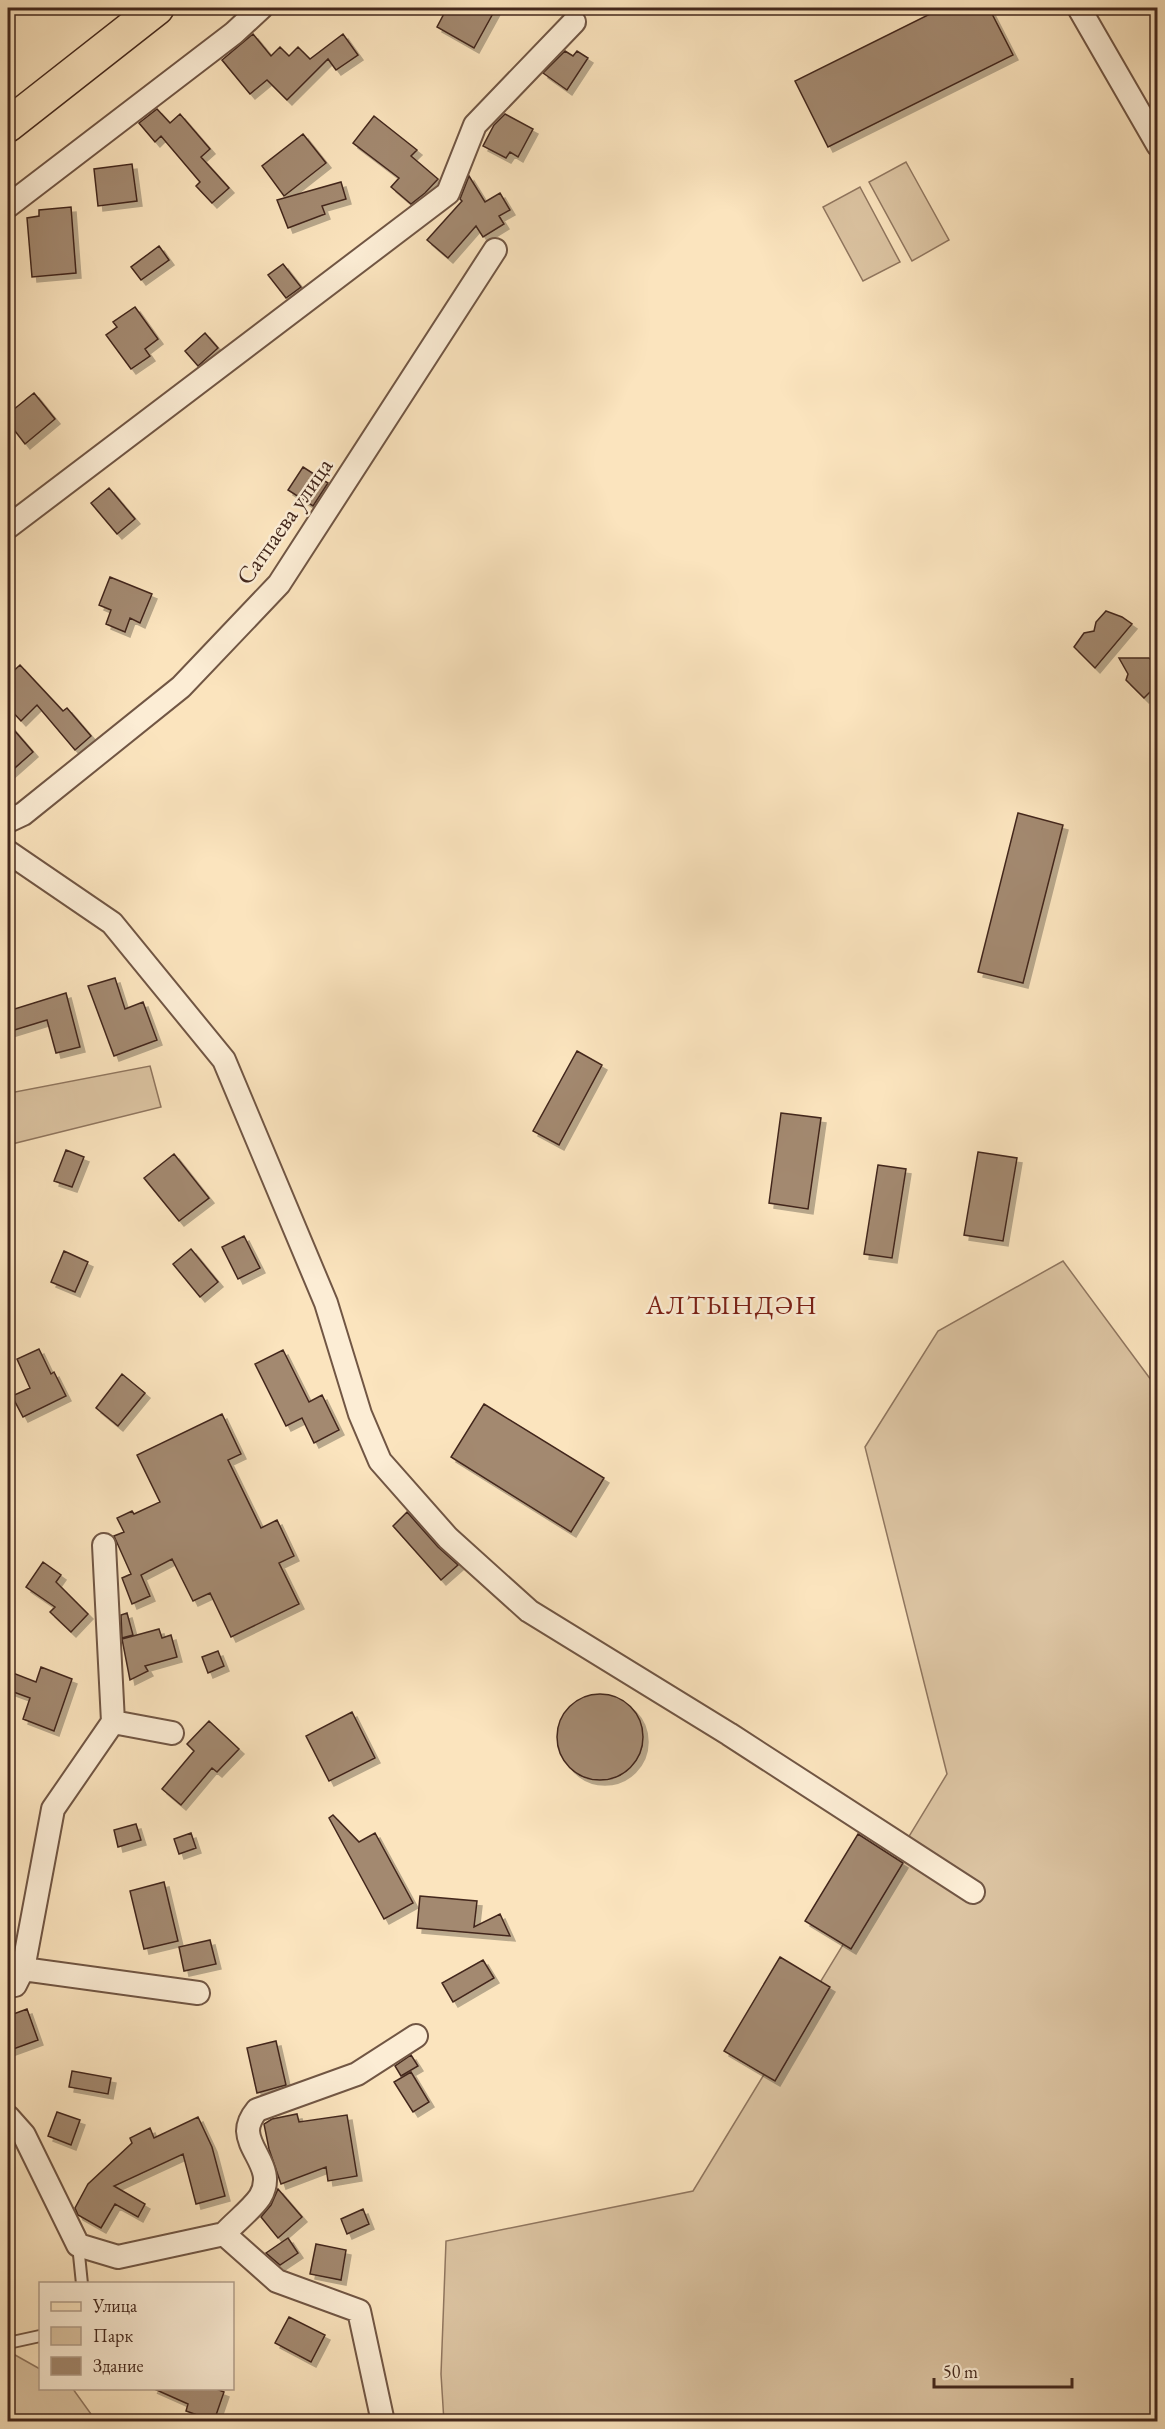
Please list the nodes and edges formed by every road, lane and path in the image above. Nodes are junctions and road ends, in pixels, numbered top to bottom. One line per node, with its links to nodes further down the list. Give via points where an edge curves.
1 (157, 8): 5 (main road)
2 (261, 8): 7 (street, via 234,33)
3 (1078, 8): 6 (street)
4 (574, 22): 9 (street, via 475,125 448,193)
5 (8, 125)
6 (1158, 145)
7 (8, 206)
8 (495, 250): 10 (street, Сатпаева улица, via 279,584 181,687 23,814)
9 (8, 527)
10 (8, 821)
11 (8, 852): 15 (street, via 112,923 224,1060 326,1303 360,1414 380,1461 447,1538 529,1611 729,1734)
12 (104, 1545): 13 (street)
13 (113, 1722): 14 (street); 16 (street, via 53,1809)
14 (172, 1733)
15 (973, 1892)
16 (23, 1969): 17 (street, via 15,1985); 18 (street)
17 (8, 1986)
18 (198, 1994)
19 (417, 2036): 21 (street, via 357,2074 257,2110 248,2132 264,2168 264,2183 260,2197)
20 (8, 2117): 22 (street, via 24,2135)
21 (224, 2234): 22 (street, via 118,2257); 26 (street, via 277,2282 359,2311)
22 (78, 2245): 23 (lane)
23 (82, 2282)
24 (39, 2336): 25 (lane)
25 (8, 2343)
26 (383, 2421)

